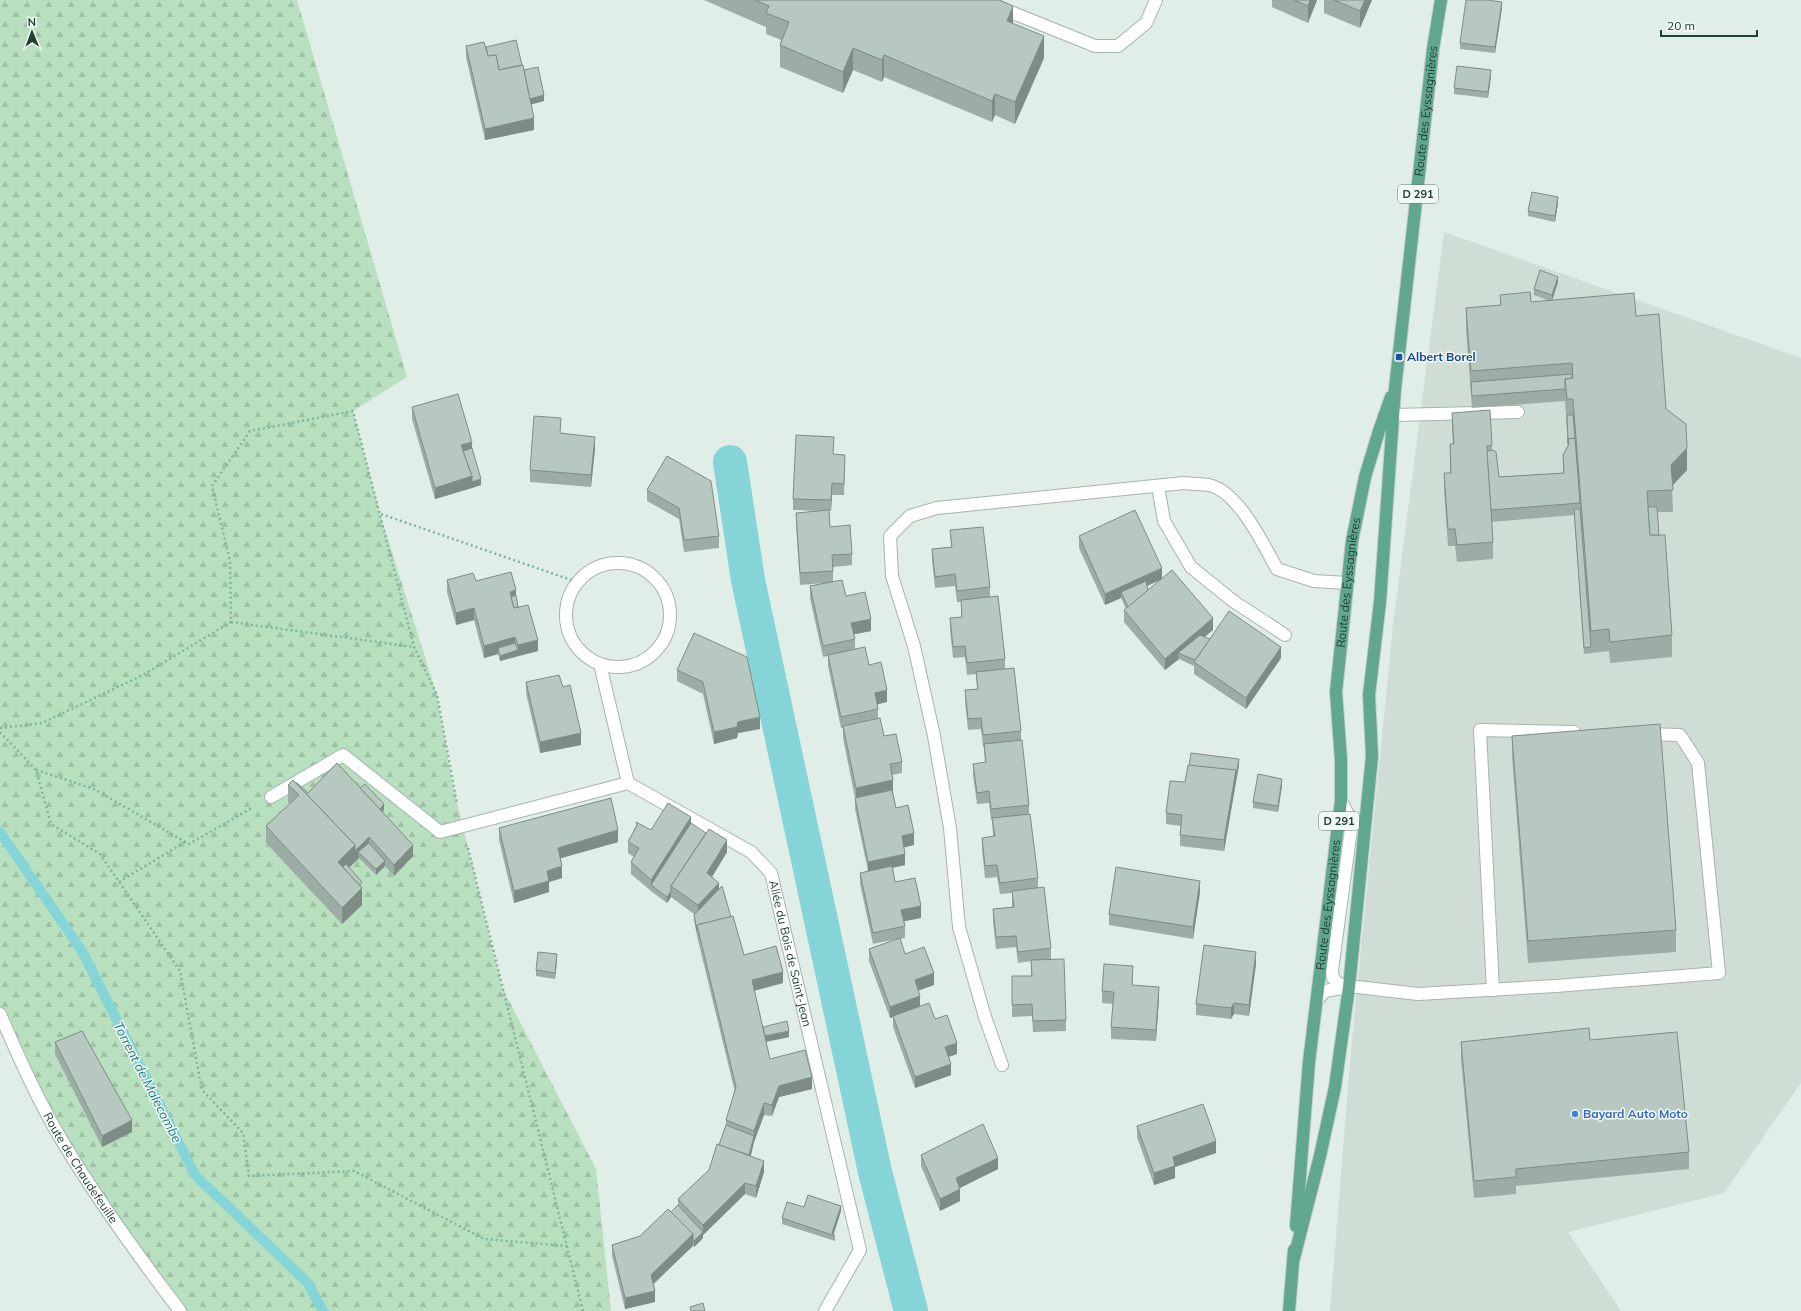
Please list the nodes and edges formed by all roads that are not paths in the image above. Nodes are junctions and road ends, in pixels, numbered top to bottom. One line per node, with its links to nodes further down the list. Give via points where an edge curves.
1 (982, 0): 2 (street, via 1095,46 1118,46 1146,23)
2 (1156, 0)
3 (1441, 0): 4 (main road, Route des Eyssagnières / D 291, via 1433,49)
4 (1395, 389): 6 (main road, Route des Eyssagnières / D 291); 8 (main road, Route des Eyssagnières / D 291, via 1378,431 1365,477)
5 (1518, 412): 6 (street)
6 (1394, 415): 16 (main road, Route des Eyssagnières / D 291, via 1380,602 1369,695 1372,756)
7 (1158, 486): 8 (street, via 1184,483 1210,486 1225,493 1246,517 1277,568 1314,581); 9 (street, via 1164,521 1191,567 1233,601); 20 (street, via 937,508 910,516 890,536 892,576 914,646 934,736 950,828 959,926 985,1017)
8 (1347, 583): 15 (main road, Route des Eyssagnières / D 291, via 1336,692)
9 (1285, 635)
10 (600, 664): 10 (street, via 582,653 574,644 567,629 565,612 569,596 577,582 591,570 607,563 636,566 656,578 666,593 671,610 670,627 663,644 651,657 635,665 618,668); 13 (street)
11 (1588, 733): 17 (street, via 1480,730)
12 (1634, 734): 17 (street, via 1680,735 1698,763 1719,973)
13 (628, 783): 14 (street, via 440,832 342,755); 23 (street, Allée du Bois de Saint-Jean, via 751,852 771,873 860,1250)
14 (271, 797)
15 (1341, 802): 16 (street, via 1352,822 1332,970 1333,978 1340,985); 18 (main road, Route des Eyssagnières / D 291)
16 (1349, 987): 17 (street, via 1418,994); 18 (street, via 1326,991); 21 (main road, Route des Eyssagnières / D 291, via 1335,1087)
17 (1493, 990)
18 (1317, 1000): 21 (main road, Route des Eyssagnières / D 291, via 1309,1062)
19 (0, 1014): 22 (street, Route de Chaudefeuille, via 64,1144 133,1249)
20 (1002, 1064)
21 (1294, 1258): 24 (main road, Route des Eyssagnières / D 291)
22 (180, 1311)
23 (825, 1311)
24 (1289, 1311)

